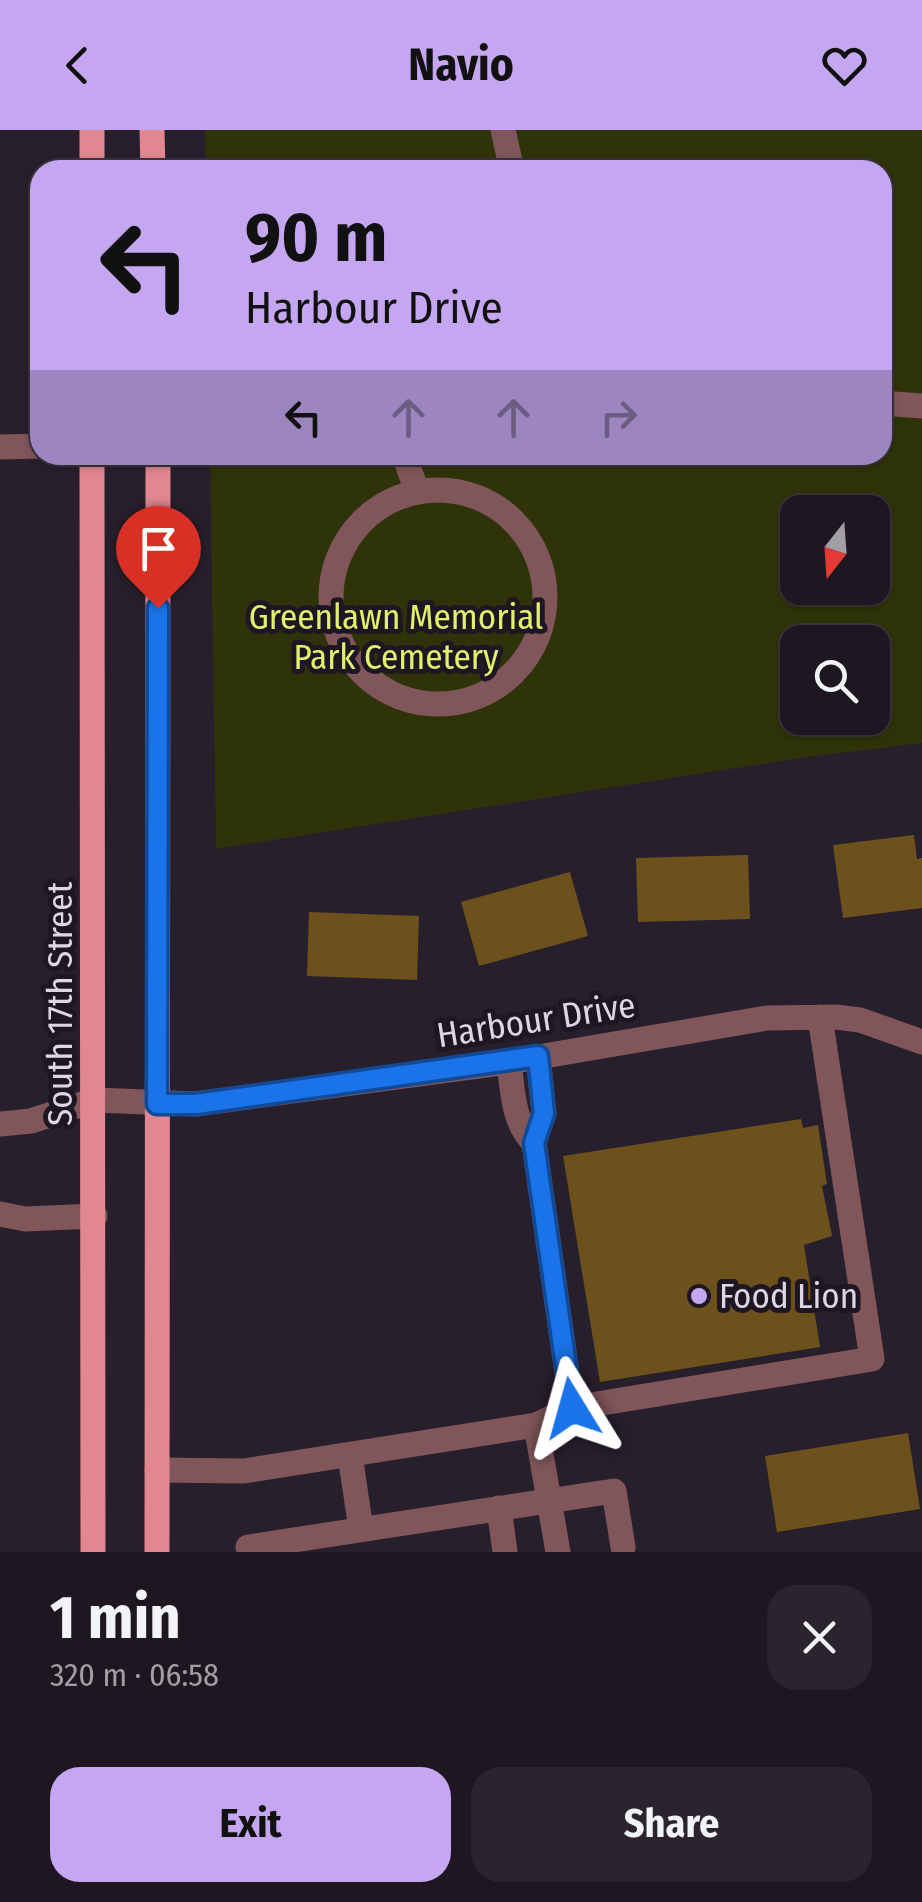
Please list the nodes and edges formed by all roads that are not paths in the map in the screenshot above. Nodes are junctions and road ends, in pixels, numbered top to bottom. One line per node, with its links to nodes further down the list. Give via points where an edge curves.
1 (92, 130): 4 (main road)
2 (152, 130): 5 (main road)
3 (503, 130): 6 (street)
4 (92, 160)
5 (153, 160)
6 (510, 160)
7 (892, 404): 8 (street)
8 (922, 406)
9 (0, 446): 10 (street)
10 (30, 446)
11 (92, 465): 19 (main road, South 17th Street)
12 (158, 465): 20 (main road)
13 (407, 465): 14 (street)
14 (416, 492): 14 (street, via 378,508 348,538 332,576 332,618 349,657 379,686 418,702 460,702 499,686 528,656 544,618 544,576 528,537 498,508 458,492)
15 (820, 1017): 16 (street, Harbour Drive, via 860,1020); 17 (street, Harbour Drive, via 767,1018); 25 (street, via 872,1360)
16 (922, 1042)
17 (538, 1056): 18 (street, Harbour Drive); 22 (street, via 544,1113)
18 (509, 1062): 20 (street, Harbour Drive); 22 (street, via 516,1118)
19 (95, 1100): 20 (street, Harbour Drive); 21 (street); 24 (main road, South 17th Street)
20 (157, 1104): 28 (main road)
21 (0, 1124)
22 (534, 1143): 25 (street)
23 (0, 1214): 24 (street)
24 (95, 1216): 34 (main road, South 17th Street)
25 (572, 1408): 26 (street)
26 (536, 1425): 27 (street); 29 (street)
27 (350, 1455): 28 (street, via 244,1471); 31 (street)
28 (157, 1470): 35 (main road)
29 (549, 1500): 30 (street); 33 (street, via 614,1490); 37 (street)
30 (500, 1508): 31 (street); 36 (street)
31 (361, 1529): 32 (street)
32 (248, 1547)
33 (622, 1547)
34 (93, 1552)
35 (157, 1552)
36 (505, 1552)
37 (558, 1552)

